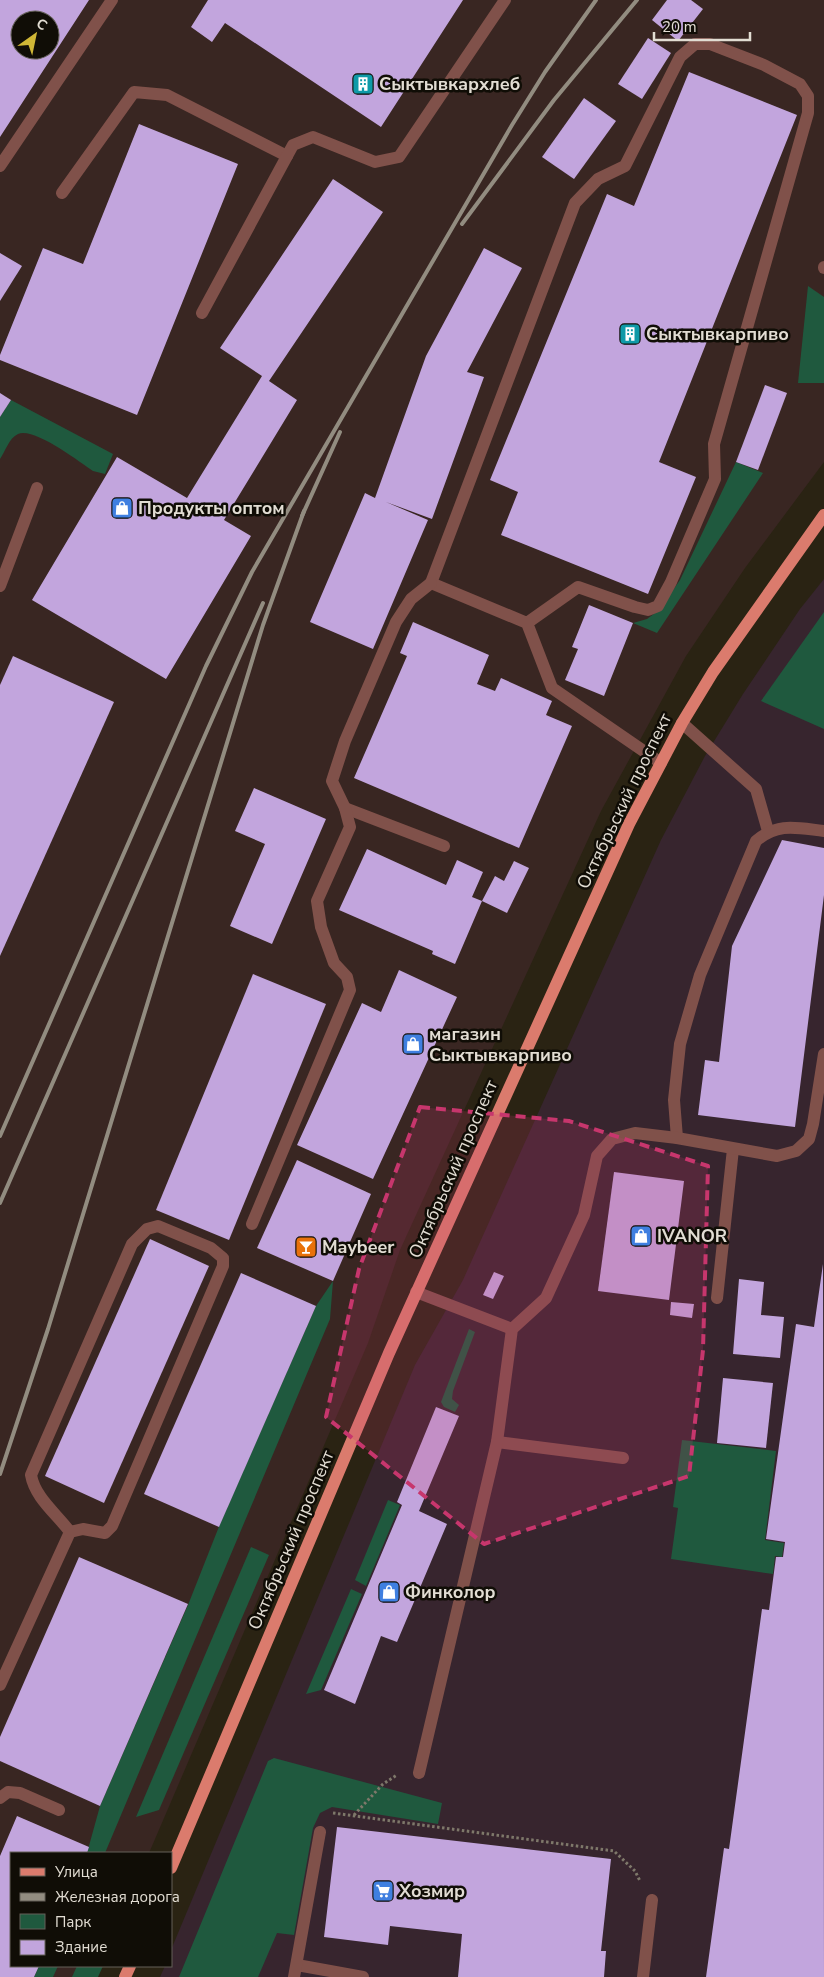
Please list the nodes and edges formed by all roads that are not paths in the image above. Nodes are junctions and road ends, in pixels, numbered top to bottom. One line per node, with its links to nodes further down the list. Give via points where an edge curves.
1 (112, 0): 4 (lane)
2 (505, 0): 3 (lane, via 399,157 375,162 314,137 292,145)
3 (287, 156): 5 (lane, via 167,95 134,92); 6 (lane)
4 (0, 166)
5 (62, 193)
6 (202, 313)
7 (37, 488): 10 (lane)
8 (824, 514): 12 (main road, Октябрьский проспект, via 713,672)
9 (431, 583): 11 (lane); 11 (lane, via 575,203 598,179 625,166 680,57 694,44 710,44 764,65 800,84 808,96 808,113 714,444 716,479 658,606 648,610 635,608 578,587); 14 (lane, via 410,598 396,622 345,741 332,781)
10 (0, 586)
11 (527, 623): 13 (lane, via 552,688)
12 (682, 723): 13 (main road, Октябрьский проспект); 15 (lane, via 756,789)
13 (661, 764): 22 (main road, Октябрьский проспект, via 629,824)
14 (345, 808): 17 (lane); 21 (lane, via 350,826 317,901 321,927 334,963 347,977 350,990)
15 (768, 831): 16 (lane, via 787,827); 19 (lane, via 756,842 700,976 680,1044 674,1100)
16 (824, 831)
17 (444, 846)
18 (824, 1054): 20 (lane, via 809,1138 796,1151 777,1156)
19 (677, 1138): 20 (lane); 24 (lane, via 635,1133 612,1139 598,1156 584,1215 546,1298)
20 (733, 1149): 23 (lane)
21 (252, 1224)
22 (416, 1292): 24 (lane); 33 (main road, Октябрьский проспект)
23 (717, 1298)
24 (512, 1329): 25 (lane)
25 (496, 1442): 26 (lane); 29 (lane)
26 (623, 1458)
27 (70, 1532): 27 (lane, via 83,1529 105,1533 112,1526 223,1266 223,1258 211,1248 158,1226 147,1229 132,1244 31,1475 32,1484 41,1498); 28 (lane)
28 (0, 1685)
29 (419, 1773)
30 (0, 1798): 31 (lane, via 8,1792 20,1793)
31 (59, 1810)
32 (320, 1832): 35 (lane)
33 (172, 1866)
34 (652, 1900): 37 (lane)
35 (296, 1971): 36 (lane)
36 (363, 1977)
37 (643, 1977)

